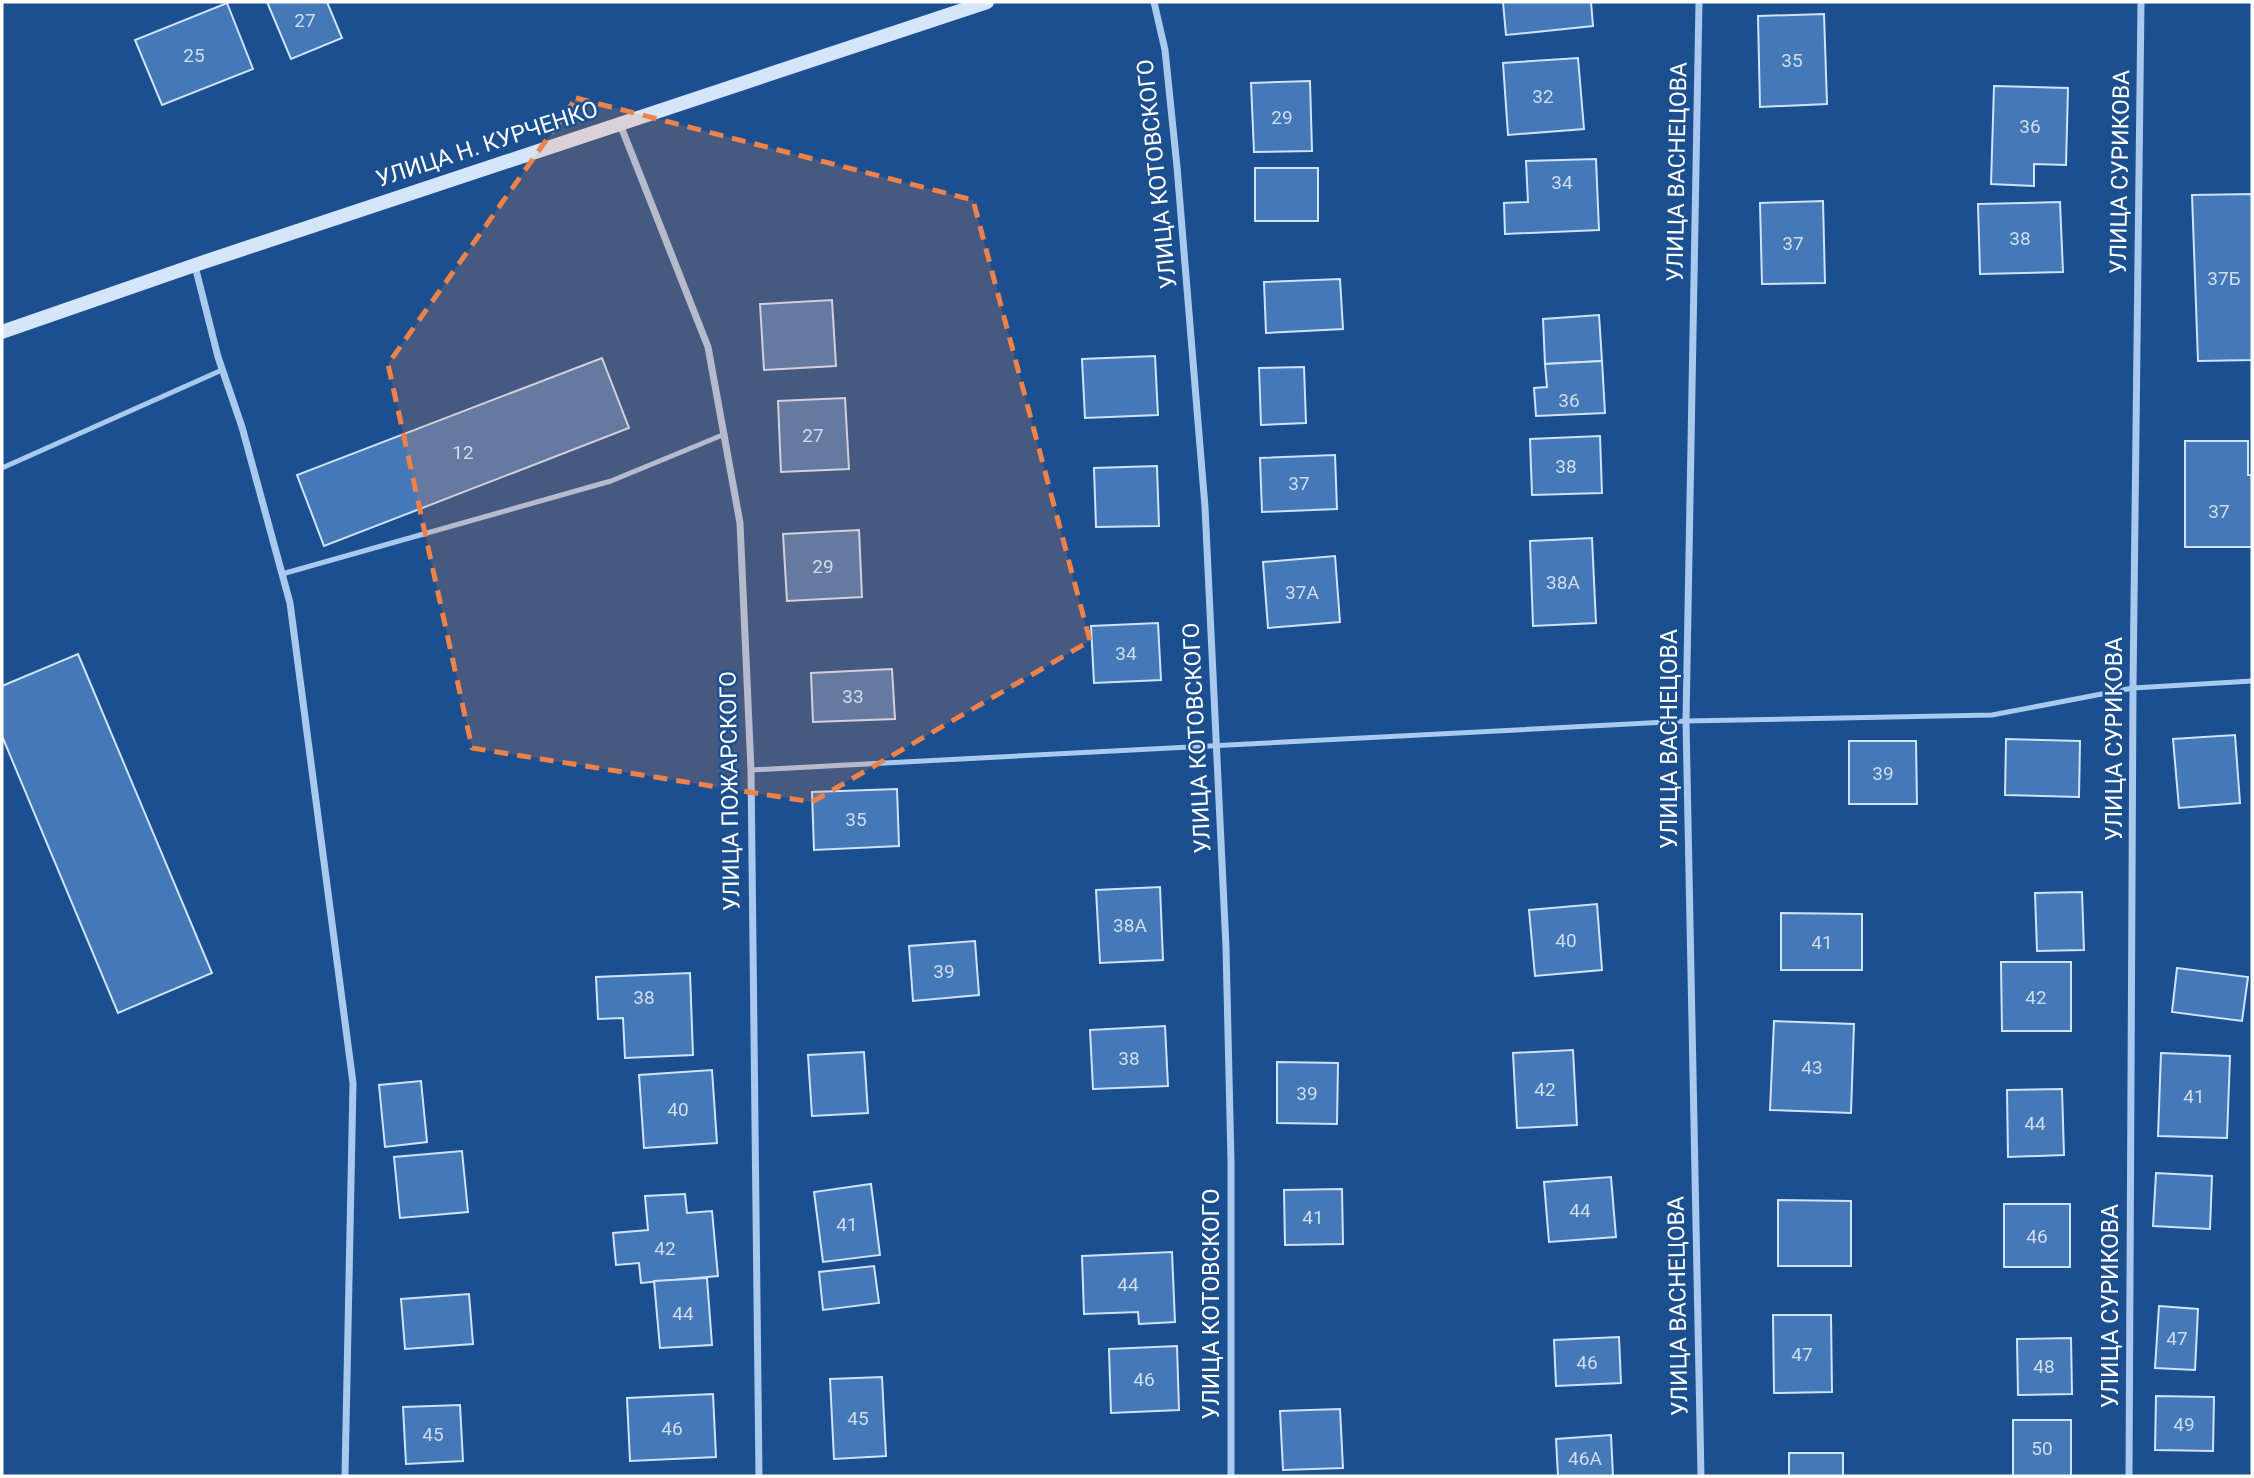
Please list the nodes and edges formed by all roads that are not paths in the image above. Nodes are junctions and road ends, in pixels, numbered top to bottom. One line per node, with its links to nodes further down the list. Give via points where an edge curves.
1 (987, 2): 5 (main road, УЛИЦА Н. КУРЧЕНКО)
2 (1154, 2): 15 (street, УЛИЦА КОТОВСКОГО, via 1165,50 1185,259 1205,507)
3 (1699, 2): 14 (street, УЛИЦА ВАСНЕЦОВА)
4 (2141, 2): 13 (street, УЛИЦА СУРИКОВА)
5 (620, 124): 6 (main road, УЛИЦА Н. КУРЧЕНКО); 9 (street, УЛИЦА ПОЖАРСКОГО, via 708,347)
6 (195, 265): 7 (main road, УЛИЦА Н. КУРЧЕНКО); 8 (street)
7 (2, 332)
8 (222, 370): 10 (lane); 11 (street)
9 (724, 433): 11 (lane, via 611,481); 16 (street, УЛИЦА ПОЖАРСКОГО, via 740,523)
10 (2, 468)
11 (282, 574): 17 (street, via 290,603 353,1083)
12 (2252, 681): 13 (lane)
13 (2133, 688): 14 (lane, via 1992,715); 21 (street, УЛИЦА СУРИКОВА)
14 (1686, 721): 15 (lane); 20 (street, УЛИЦА ВАСНЕЦОВА)
15 (1216, 745): 16 (lane); 19 (street, УЛИЦА КОТОВСКОГО, via 1227,961)
16 (751, 770): 18 (street, УЛИЦА ПОЖАРСКОГО)
17 (345, 1476)
18 (760, 1476)
19 (1231, 1476)
20 (1701, 1476)
21 (2129, 1476)

